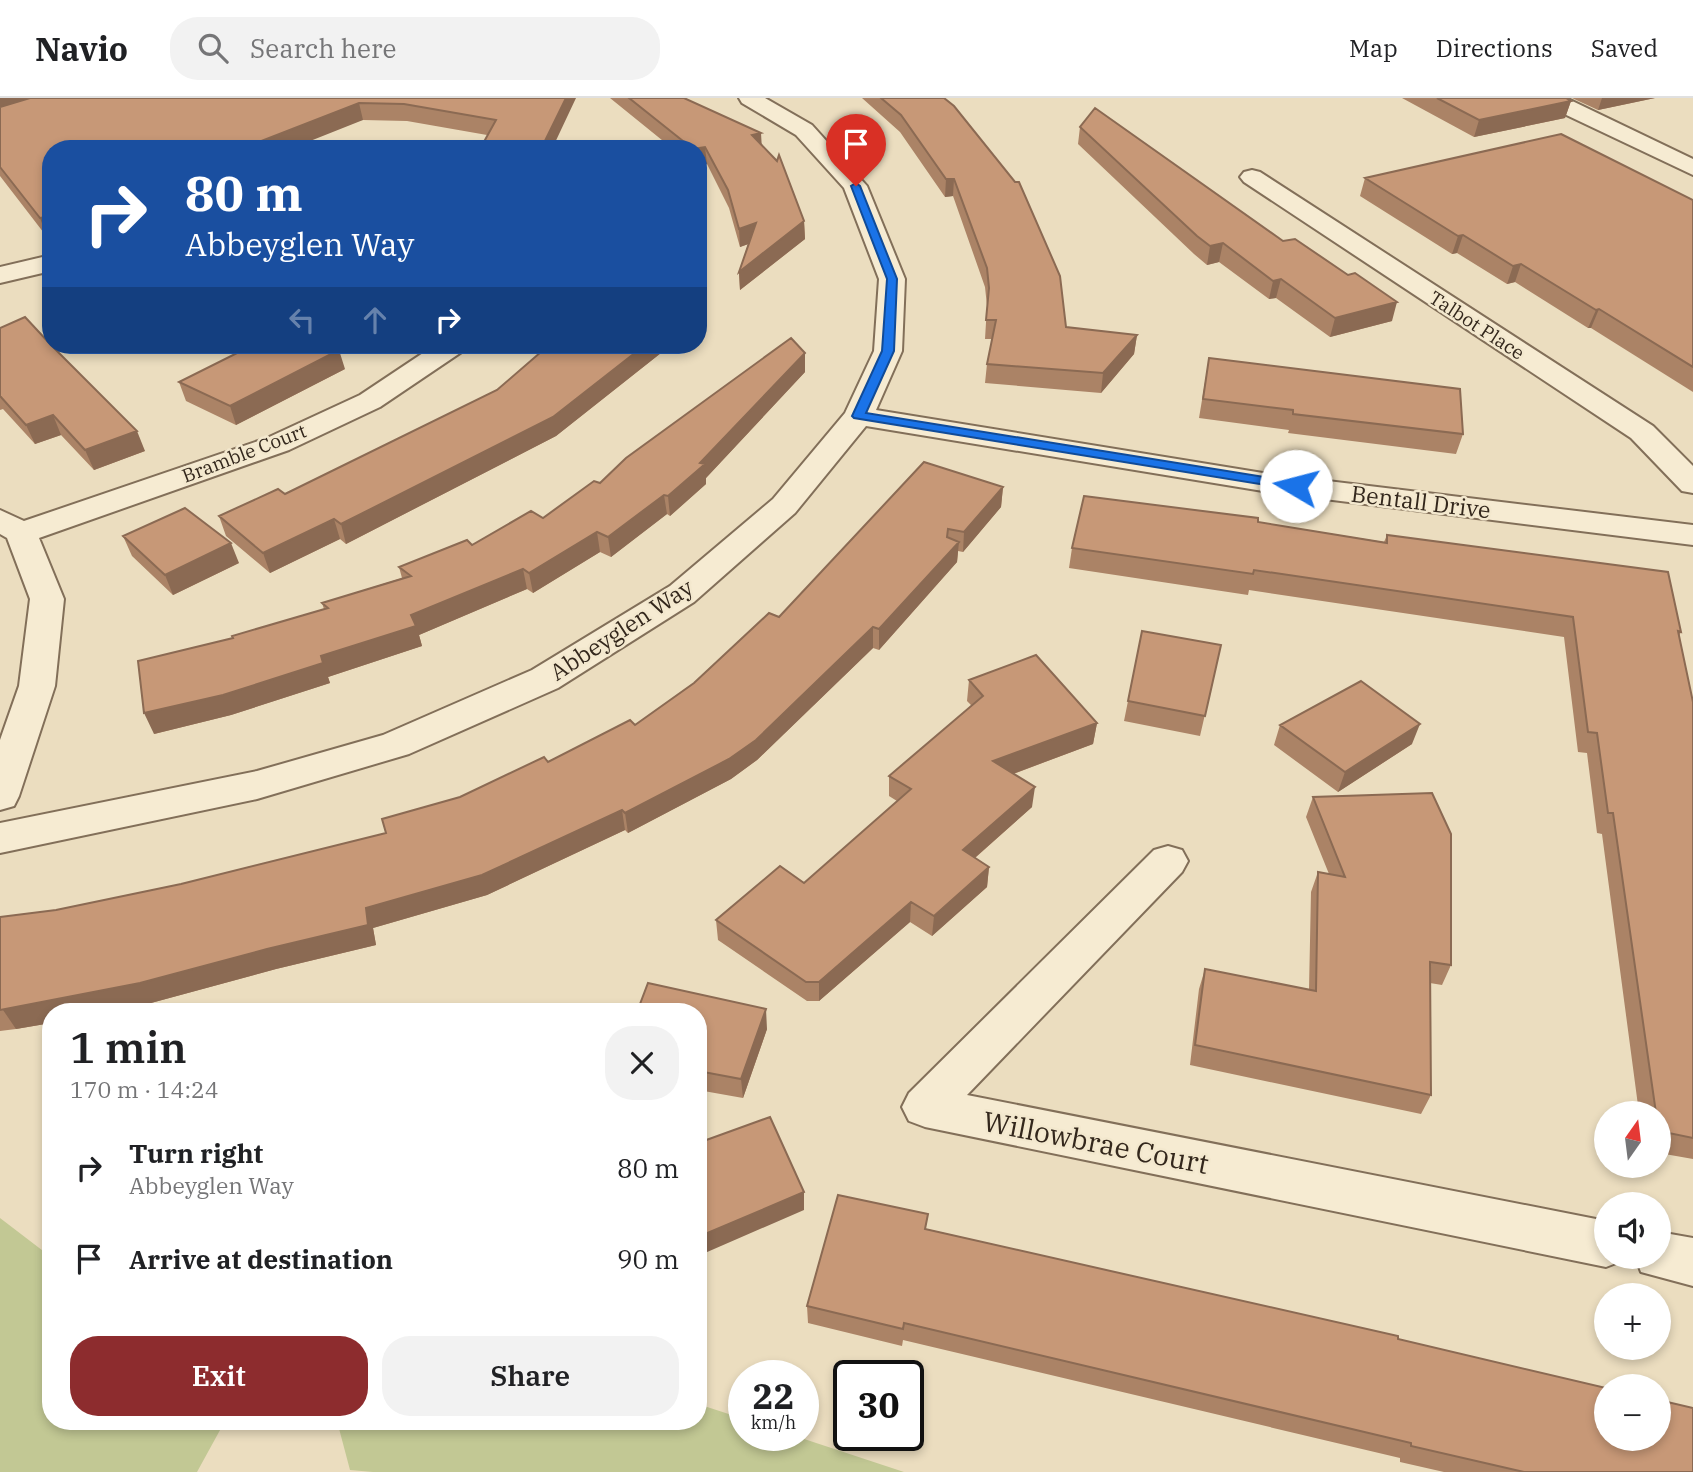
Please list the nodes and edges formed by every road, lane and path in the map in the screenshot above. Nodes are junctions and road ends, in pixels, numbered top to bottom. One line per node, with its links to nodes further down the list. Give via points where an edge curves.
1 (750, 98): 8 (street, Abbeyglen Way, via 804,131 856,186 892,279 888,351)
2 (1549, 98): 3 (street)
3 (1693, 168)
4 (1252, 177): 9 (street, Talbot Place, via 1643,432)
5 (42, 265): 6 (street)
6 (0, 275)
7 (440, 354): 10 (street, Bramble Court, via 370,401 278,444)
8 (859, 416): 11 (street, Bentall Drive, via 1269,483); 13 (street, Abbeyglen Way, via 783,506 682,594 545,679 396,745 257,785)
9 (1693, 484)
10 (10, 526): 12 (street, via 47,599 37,686)
11 (1693, 535)
12 (0, 796)
13 (0, 838)
14 (1168, 861): 15 (street, Willowbrae Court, via 925,1107)
15 (1594, 1242)
16 (1671, 1257): 17 (street)
17 (1693, 1262)

